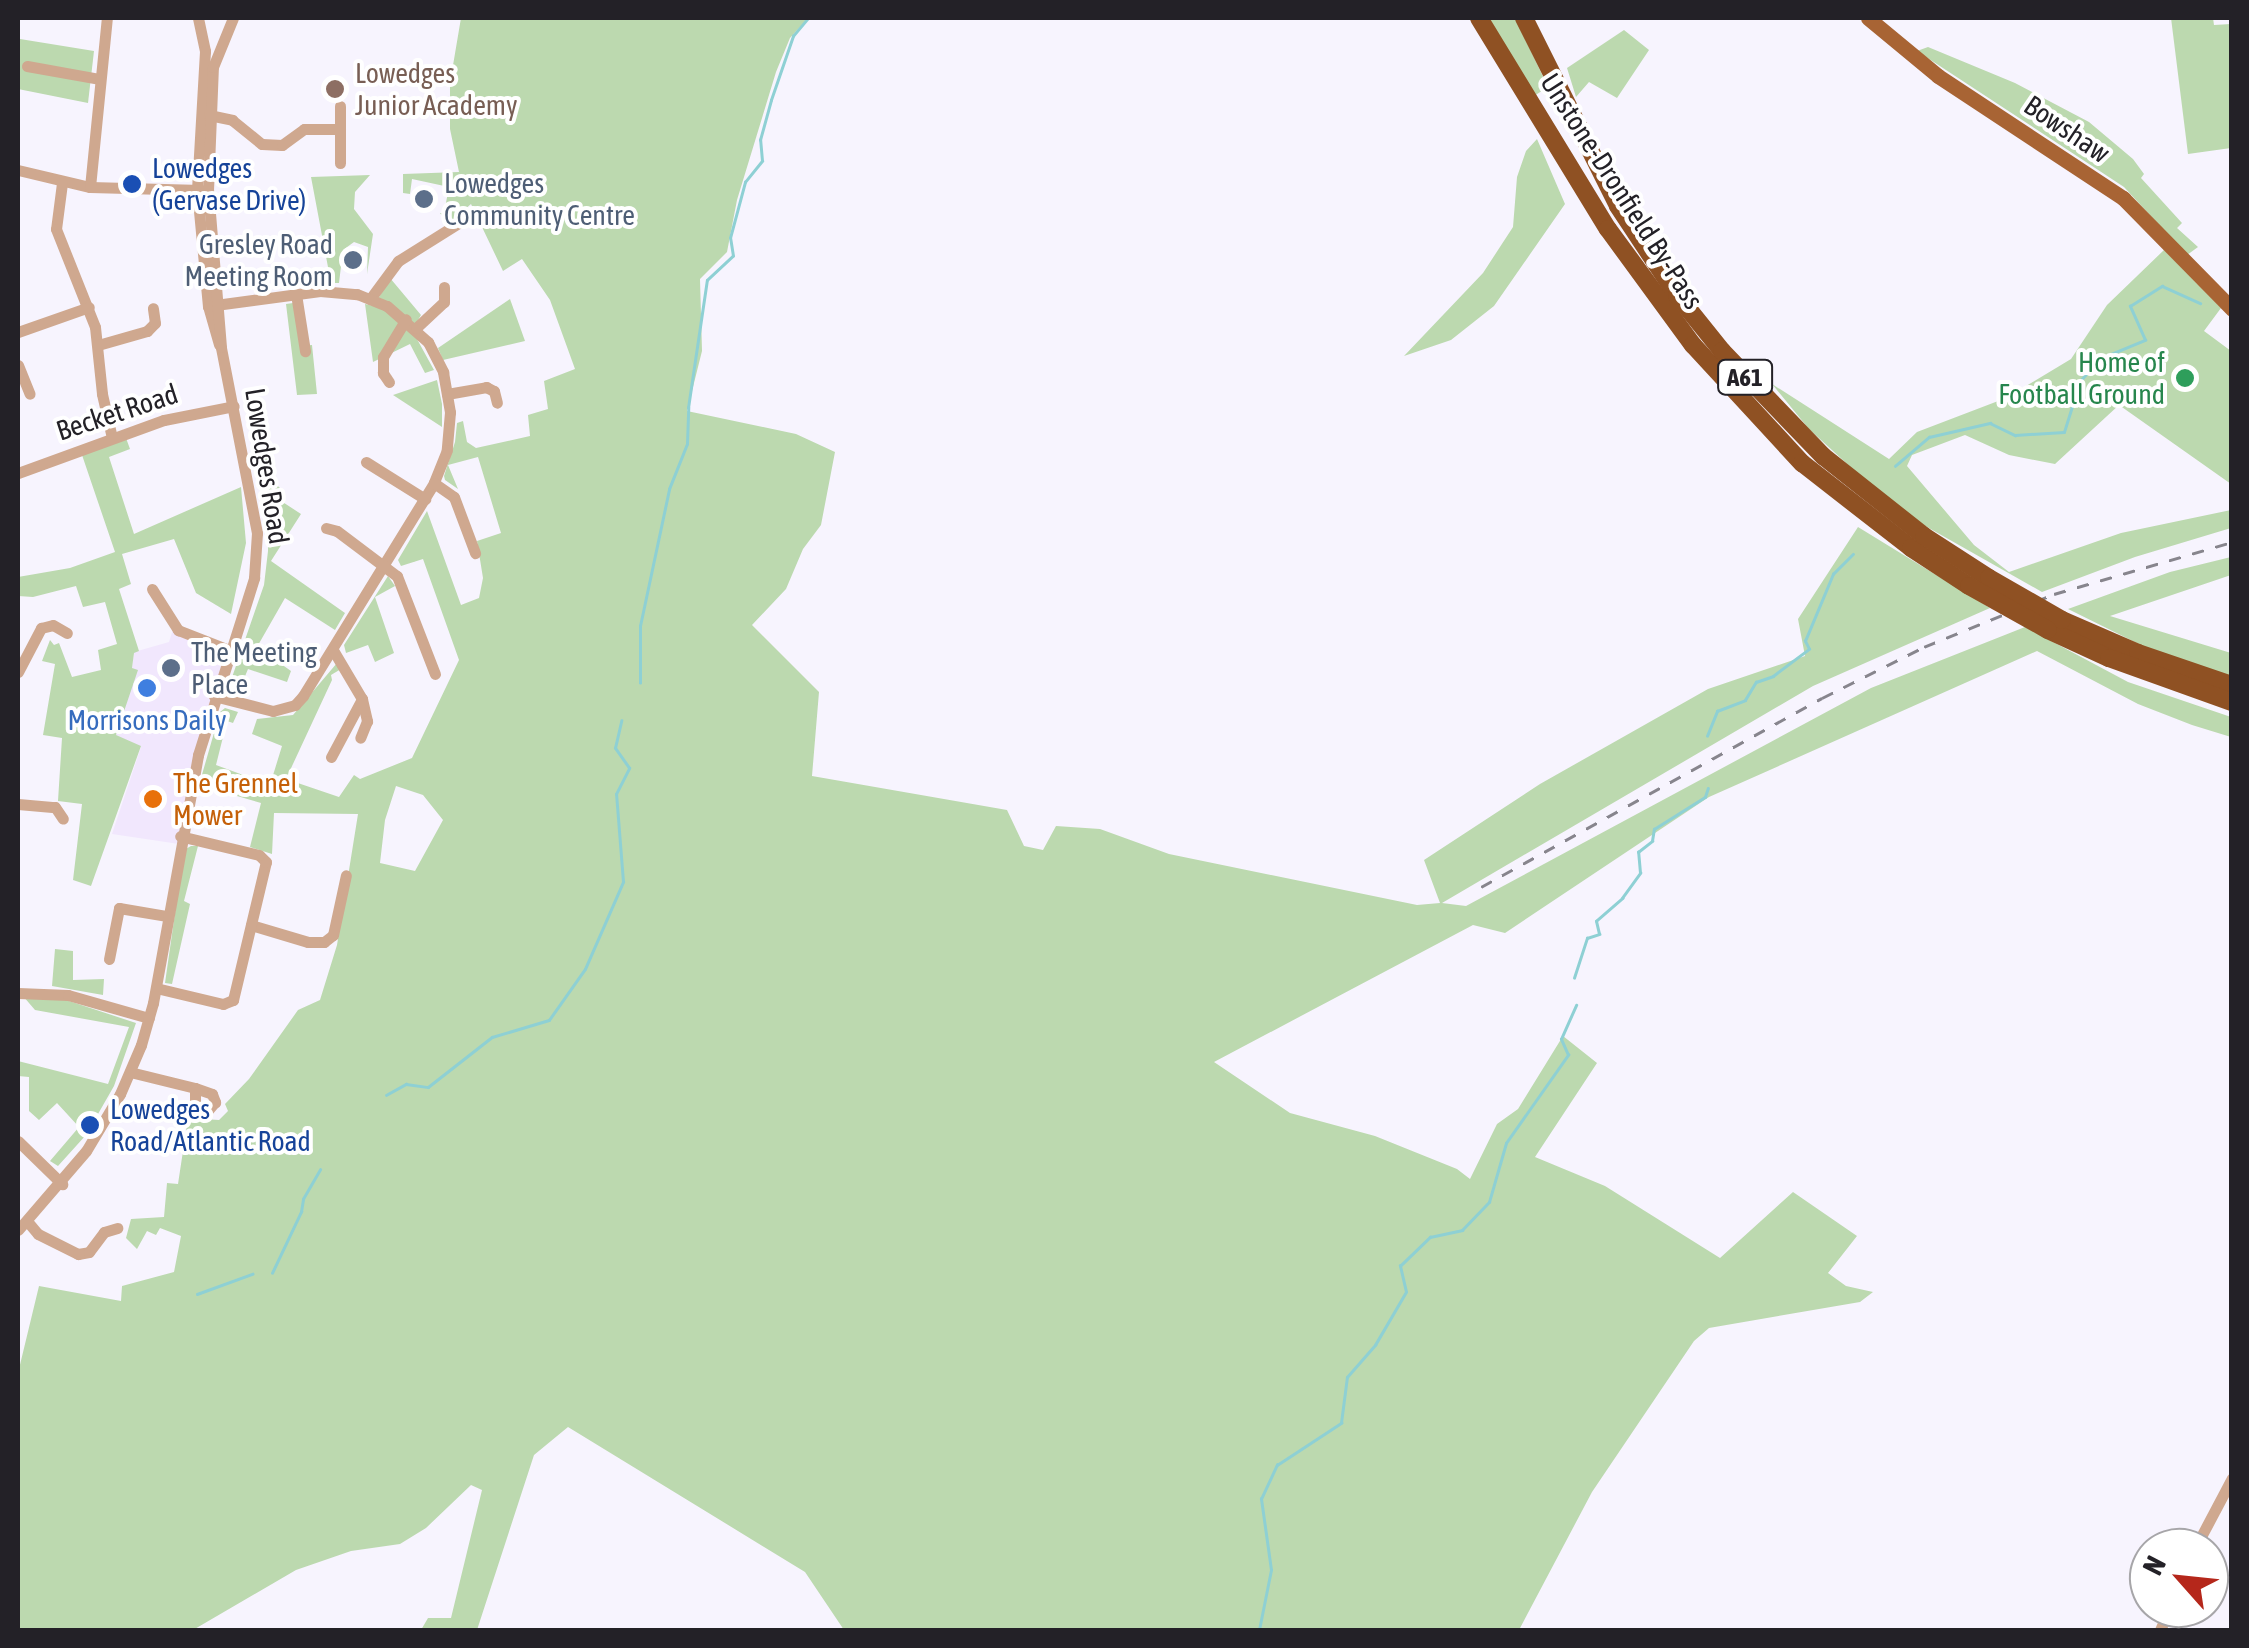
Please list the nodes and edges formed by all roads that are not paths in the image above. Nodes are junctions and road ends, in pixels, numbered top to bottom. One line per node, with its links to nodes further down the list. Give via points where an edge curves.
1 (107, 18): 10 (street)
2 (198, 18): 8 (street, Lowedges Road)
3 (233, 18): 7 (street, Lowedges Road)
4 (1480, 18): 47 (highway, Unstone-Dronfield By-Pass / A61, bridge, via 1641,280 1750,410 1850,503 1969,586)
5 (1524, 18): 47 (highway, Unstone-Dronfield By-Pass / A61, bridge, via 1618,206 1734,365 1866,493)
6 (1868, 18): 23 (main road, Bowshaw, via 1938,76 2127,202)
7 (220, 48): 8 (street); 12 (street, Lowedges Road)
8 (204, 49): 18 (street, Lowedges Road)
9 (28, 66): 10 (street)
10 (99, 79): 17 (street)
11 (340, 106): 13 (street)
12 (209, 115): 13 (street, via 232,120 262,144 282,145 304,129); 18 (street, Lowedges Road)
13 (340, 129): 14 (street)
14 (340, 164)
15 (18, 170): 16 (street)
16 (62, 183): 17 (street); 25 (street, via 56,229)
17 (90, 187): 18 (street)
18 (202, 190): 24 (street, Lowedges Road)
19 (476, 212): 22 (street, via 398,260)
20 (444, 287): 28 (street, via 444,302)
21 (296, 294): 22 (street, via 340,291); 24 (street); 31 (street)
22 (370, 299): 27 (street)
23 (2226, 304)
24 (214, 306): 37 (street, Lowedges Road)
25 (88, 307): 29 (street); 30 (street)
26 (153, 308): 30 (street, via 155,322 147,331)
27 (406, 319): 28 (street); 33 (street, via 382,357)
28 (416, 328): 35 (street, via 438,358)
29 (18, 332)
30 (98, 344): 38 (street)
31 (306, 351)
32 (18, 364): 34 (street)
33 (390, 382)
34 (30, 394)
35 (448, 394): 36 (street, via 486,387); 41 (street, via 450,435)
36 (497, 403)
37 (234, 406): 38 (street, Becket Road); 49 (street, Lowedges Road, via 257,552)
38 (112, 438): 40 (street, Becket Road)
39 (366, 462): 42 (street)
40 (18, 473)
41 (434, 483): 42 (street); 44 (street, via 454,497)
42 (425, 499): 45 (street)
43 (326, 528): 45 (street)
44 (475, 554)
45 (385, 565): 50 (street); 52 (street, via 400,582)
46 (152, 589): 49 (street, via 178,630)
47 (2055, 625): 53 (highway, Unstone-Dronfield By-Pass / A61); 56 (highway, Unstone-Dronfield By-Pass / A61, via 2109,658)
48 (67, 634): 51 (street, via 54,625 41,628)
49 (230, 650): 54 (street, Lowedges Road)
50 (333, 650): 54 (street, via 303,696 283,709 262,711); 55 (street)
51 (18, 672)
52 (435, 674)
53 (2232, 685)
54 (214, 696): 61 (street, Lowedges Road)
55 (362, 699): 57 (street, via 367,720); 58 (street)
56 (2232, 702)
57 (360, 738)
58 (331, 756)
59 (18, 804): 60 (street, via 59,809)
60 (63, 818)
61 (180, 836): 63 (street, Lowedges Road); 64 (street, via 264,858)
62 (346, 875): 64 (street, via 333,934 324,942)
63 (167, 916): 65 (street, via 119,904); 66 (street, Lowedges Road)
64 (252, 925): 66 (street, via 228,1003)
65 (109, 958)
66 (156, 988): 68 (street, Lowedges Road)
67 (18, 992): 68 (street, via 68,995)
68 (149, 1018): 69 (street, Lowedges Road)
69 (130, 1072): 70 (street); 72 (street, Lowedges Road)
70 (195, 1088)
71 (18, 1142): 72 (street)
72 (62, 1184): 73 (street, Lowedges Road)
73 (22, 1226): 74 (street, Lowedges Road, via 78,1254)
74 (118, 1228)
75 (2232, 1478): 76 (street)
76 (2206, 1528)

